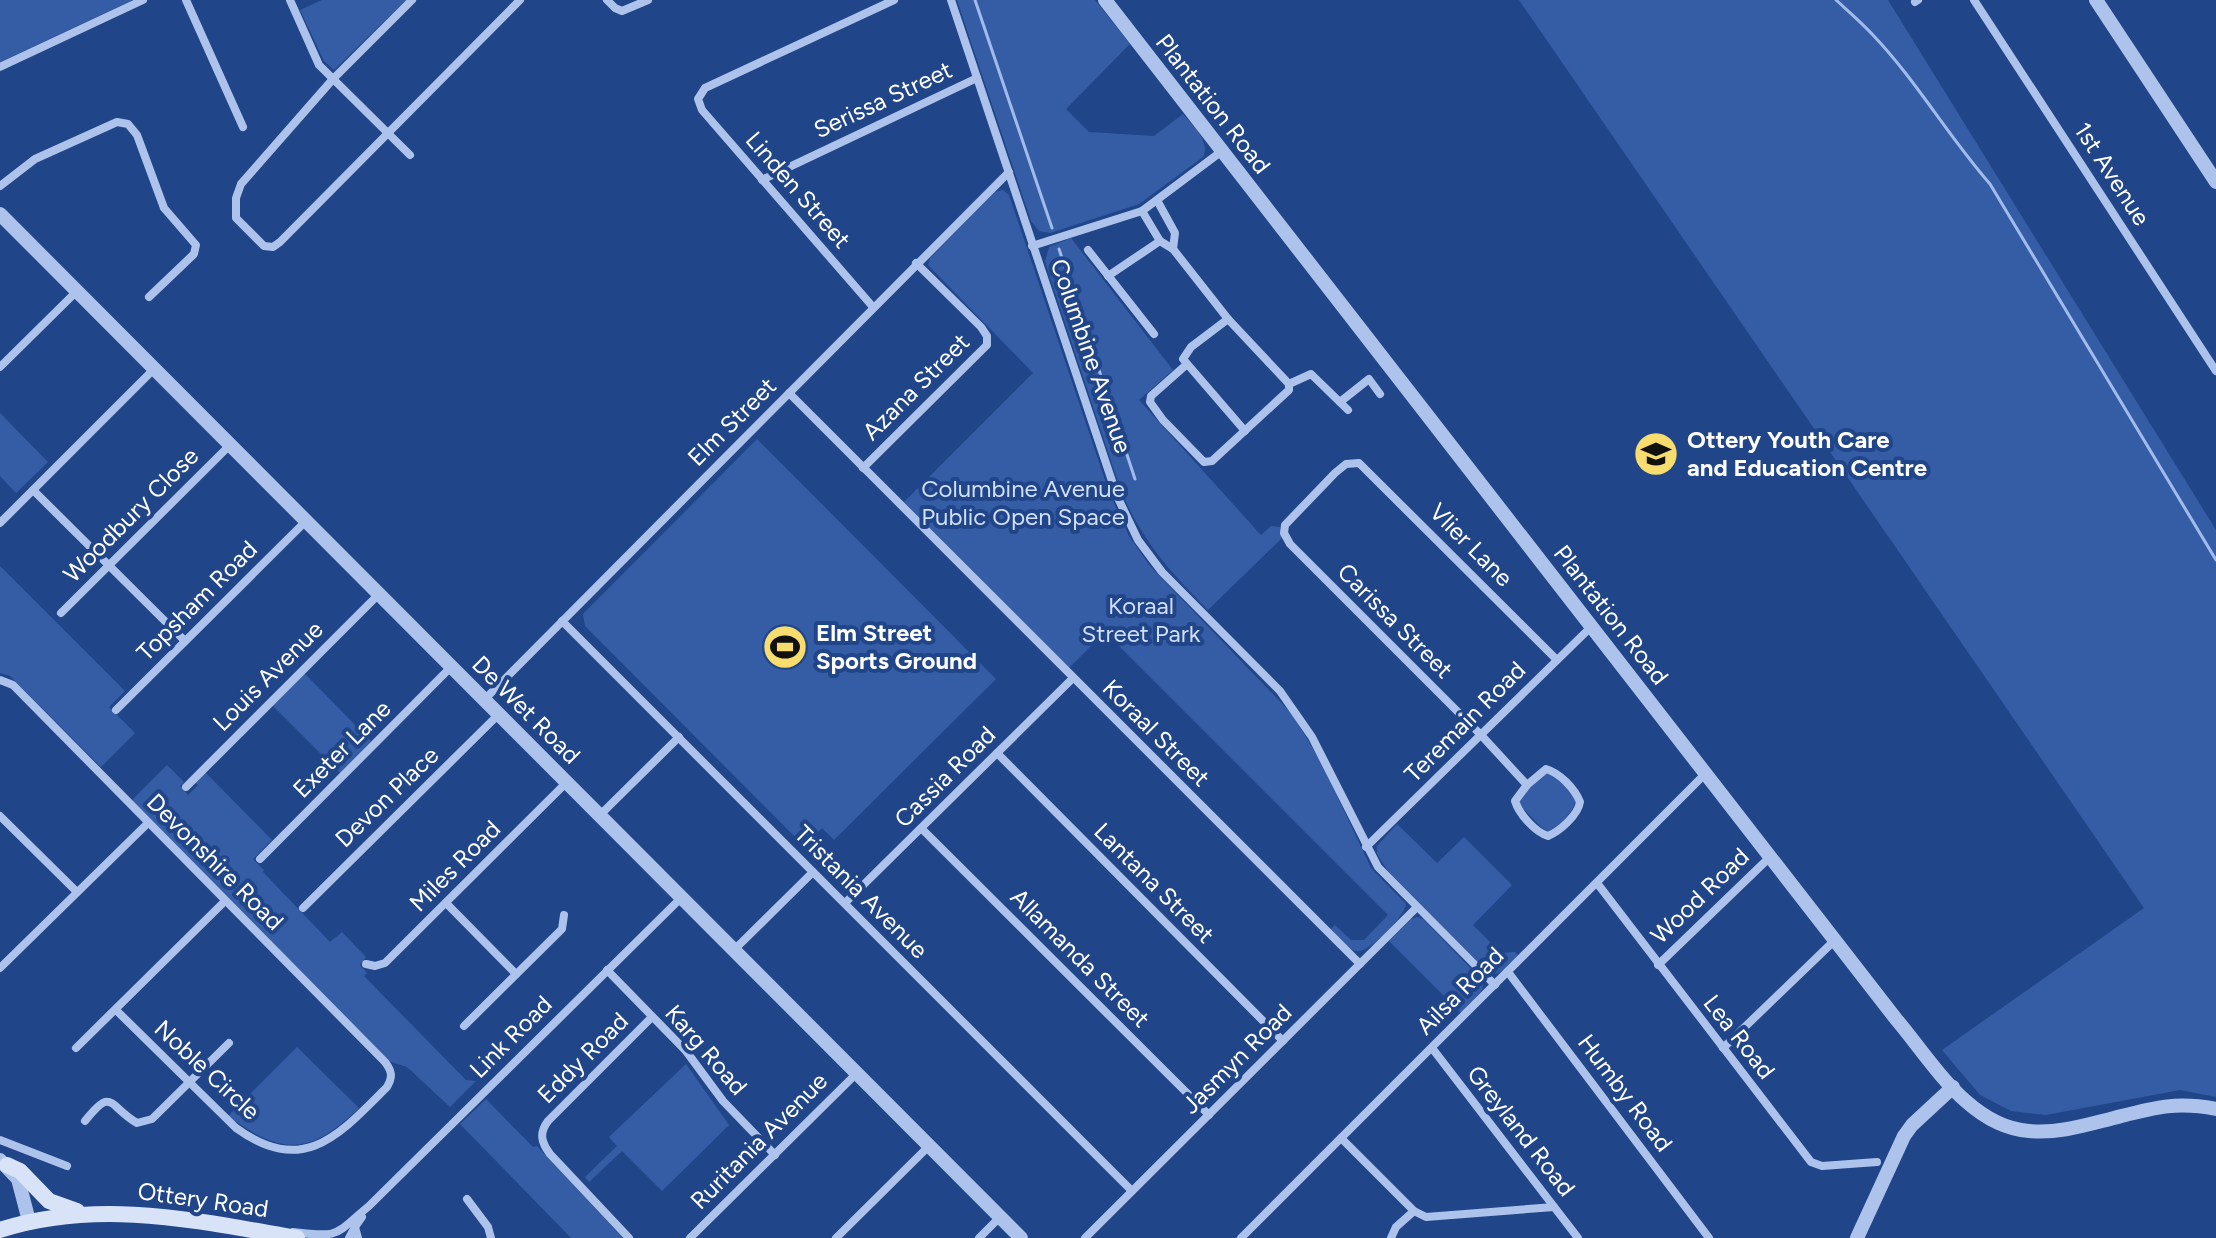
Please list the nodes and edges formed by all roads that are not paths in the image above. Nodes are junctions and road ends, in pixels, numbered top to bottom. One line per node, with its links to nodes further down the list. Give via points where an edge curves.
1 (143, 0): 13 (street)
2 (186, 0): 16 (street)
3 (290, 0): 15 (street, via 319,65)
4 (412, 0): 15 (street)
5 (520, 0): 17 (street)
6 (607, 0): 7 (street, via 622,11)
7 (648, 0)
8 (894, 0): 21 (street, Linden Street, via 705,88 699,96 702,110)
9 (951, 0): 14 (street, Columbine Avenue)
10 (1105, 0): 18 (street, Plantation Road)
11 (1974, 0): 41 (street, 1st Avenue)
12 (2096, 0): 22 (street)
13 (0, 67)
14 (977, 78): 20 (street, Columbine Avenue); 21 (street, Serissa Street)
15 (333, 79): 17 (street); 17 (street, via 238,187 235,214 242,225 264,246 276,245)
16 (243, 127)
17 (387, 132): 19 (street)
18 (1222, 151): 24 (street); 58 (street, Plantation Road)
19 (410, 155)
20 (1009, 172): 28 (street, Columbine Avenue); 31 (street, Elm Street)
21 (762, 180): 35 (street, Linden Street)
22 (2216, 182)
23 (0, 186): 34 (street, via 35,159 106,127 128,124 137,135 159,198 193,239 195,251)
24 (1158, 202): 25 (street); 29 (street, via 1175,233)
25 (1142, 211): 27 (street); 28 (street)
26 (0, 214): 33 (street, De Wet Road)
27 (1160, 241): 29 (street); 32 (street)
28 (1032, 246): 78 (street, Columbine Avenue, via 1133,531 1162,572 1296,711)
29 (1173, 249): 36 (street)
30 (1088, 250): 32 (street)
31 (916, 263): 35 (street, Elm Street); 49 (street, Azana Street, via 981,327 987,345)
32 (1108, 276): 37 (street)
33 (77, 291): 39 (street); 40 (street, De Wet Road)
34 (149, 297)
35 (873, 307): 43 (street, Elm Street)
36 (1228, 319): 38 (street, via 1185,353); 42 (street)
37 (1154, 334)
38 (1186, 365): 47 (street); 47 (street, via 1150,397 1157,414 1207,463)
39 (0, 367)
40 (154, 369): 48 (street, De Wet Road); 50 (street)
41 (2216, 371)
42 (1289, 384): 45 (street, via 1311,374); 47 (street, via 1287,393)
43 (789, 393): 49 (street, Koraal Street); 57 (street, Elm Street)
44 (1380, 394): 45 (street, via 1369,379)
45 (1340, 402): 46 (street)
46 (1348, 410)
47 (1245, 431)
48 (230, 445): 51 (street, De Wet Road); 54 (street, Woodbury Close)
49 (863, 468): 62 (street, Koraal Street)
50 (33, 490): 52 (street); 54 (street)
51 (306, 521): 55 (street, De Wet Road); 59 (street, Topsham Road)
52 (0, 523)
53 (1284, 533): 60 (street, Vlier Lane, via 1288,520 1335,473 1354,462 1365,466); 67 (street, Carissa Street)
54 (109, 566): 56 (street, Woodbury Close); 59 (street)
55 (379, 594): 61 (street, De Wet Road); 73 (street, Louis Avenue)
56 (61, 613)
57 (562, 621): 64 (street, Elm Street); 68 (street, Tristania Avenue)
58 (1593, 626): 60 (street, Teremain Road); 70 (street, Plantation Road)
59 (185, 641): 65 (street, Topsham Road)
60 (1556, 659): 67 (street, Teremain Road)
61 (451, 667): 64 (street, De Wet Road); 80 (street, Exeter Lane)
62 (1073, 678): 69 (street, Cassia Road); 94 (street, Koraal Street)
63 (3, 680): 76 (street, Devonshire Road)
64 (484, 700): 66 (street, De Wet Road)
65 (116, 710)
66 (499, 714): 71 (street, De Wet Road); 88 (street, Devon Place)
67 (1481, 735): 72 (street, Carissa Street); 78 (street, Teremain Road)
68 (679, 737): 74 (street); 81 (street, Tristania Avenue)
69 (997, 753): 77 (street, Cassia Road); 104 (street, Lantana Street)
70 (1707, 773): 79 (street, Plantation Road); 82 (street, Ailsa Road)
71 (567, 782): 74 (street, De Wet Road); 86 (street, Miles Road)
72 (1527, 785): 72 (street, via 1515,804 1545,836 1579,808 1577,795 1550,770)
73 (186, 787)
74 (600, 815): 84 (street, De Wet Road)
75 (0, 816): 83 (street)
76 (148, 823): 83 (street); 85 (street, Devonshire Road)
77 (922, 829): 87 (street, Cassia Road); 116 (street, Allamanda Street)
78 (1366, 847): 89 (street, Columbine Avenue)
79 (1771, 856): 91 (street, Plantation Road); 95 (street, Wood Road)
80 (260, 859)
81 (813, 872): 87 (street, Tristania Avenue); 92 (street)
82 (1597, 883): 95 (street, Lea Road); 98 (street, Ailsa Road)
83 (77, 892): 96 (street)
84 (682, 897): 92 (street, De Wet Road); 97 (street, Link Road)
85 (225, 901): 101 (street); 110 (street, Devonshire Road, via 385,1062)
86 (446, 903): 93 (street, Miles Road, via 385,963); 99 (street)
87 (845, 903): 128 (street, Tristania Avenue)
88 (303, 908)
89 (1416, 908): 94 (street, Jasmyn Road); 100 (street, Columbine Avenue)
90 (564, 915): 99 (street, via 562,929)
91 (1835, 940): 108 (street); 112 (street, Plantation Road)
92 (734, 950): 109 (street, De Wet Road)
93 (366, 964)
94 (1360, 964): 104 (street, Jasmyn Road)
95 (1658, 965): 108 (street, Lea Road)
96 (1, 966)
97 (607, 970): 102 (street, Karg Road); 130 (street, Link Road)
98 (1508, 972): 100 (street, Ailsa Road); 152 (street, Humby Road)
99 (516, 974): 103 (street)
100 (1495, 985): 107 (street, Ailsa Road)
101 (116, 1010): 106 (street); 111 (street, Noble Circle)
102 (652, 1017): 124 (street, Karg Road); 143 (street, Eddy Road, via 542,1133 550,1154)
103 (464, 1026)
104 (1283, 1041): 116 (street, Jasmyn Road)
105 (229, 1043): 111 (street)
106 (76, 1048)
107 (1432, 1048): 120 (street, Ailsa Road); 131 (street, Greyland Road)
108 (1723, 1048): 125 (street, Lea Road, via 1811,1162)
109 (857, 1073): 122 (street, De Wet Road); 124 (street, Ruritania Avenue)
110 (392, 1076): 111 (street, Noble Circle, via 338,1135 291,1150 249,1138)
111 (188, 1084): 119 (street, via 152,1119 137,1123 105,1101)
112 (1953, 1087): 113 (street); 117 (street, Plantation Road)
113 (1928, 1109): 117 (street, via 1955,1104); 153 (street, via 1897,1148)
114 (2151, 1109): 115 (street, Plantation Road, via 2179,1104); 117 (street, Plantation Road, via 2050,1131 2018,1130); 118 (street, Plantation Road)
115 (2216, 1109)
116 (1209, 1115): 128 (street, Jasmyn Road)
117 (1985, 1117)
118 (2216, 1117)
119 (85, 1121)
120 (1341, 1138): 132 (street); 149 (street, Ailsa Road)
121 (0, 1140): 123 (street)
122 (929, 1146): 134 (street, De Wet Road); 145 (street)
123 (24, 1150): 126 (street); 127 (street)
124 (775, 1155): 144 (street, Ruritania Avenue)
125 (1877, 1162)
126 (4, 1163): 133 (main road, via 20,1171 49,1201); 135 (street, via 21,1185)
127 (67, 1166)
128 (1132, 1191): 148 (street, Jasmyn Road)
129 (467, 1199): 142 (street)
130 (369, 1206): 136 (street, Link Road); 137 (street, Link Road, via 329,1238 260,1226)
131 (1554, 1207): 132 (street, via 1426,1217); 151 (street, Greyland Road)
132 (1414, 1211): 150 (street, via 1398,1223)
133 (87, 1214): 135 (main road, Ottery Road); 137 (main road, Ottery Road, via 165,1216)
134 (1000, 1217): 146 (street); 147 (street, De Wet Road)
135 (29, 1221): 138 (main road, Ottery Road)
136 (355, 1227): 140 (street, Link Road); 141 (street)
137 (245, 1229): 139 (main road, Ottery Road)
138 (0, 1230)
139 (297, 1238)
140 (349, 1238)
141 (358, 1238)
142 (491, 1238)
143 (629, 1238)
144 (690, 1238)
145 (836, 1238)
146 (979, 1238)
147 (1021, 1238)
148 (1085, 1238)
149 (1241, 1238)
150 (1391, 1238)
151 (1578, 1238)
152 (1709, 1238)
153 (1857, 1238)

